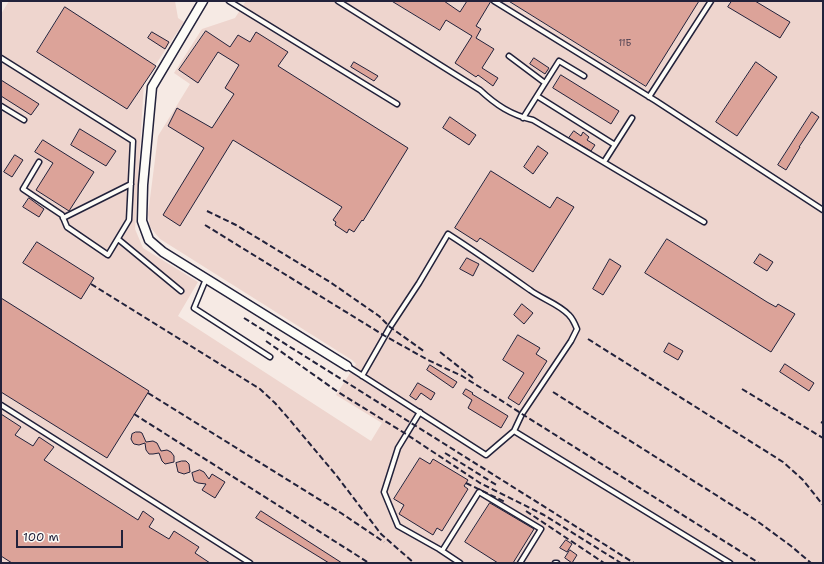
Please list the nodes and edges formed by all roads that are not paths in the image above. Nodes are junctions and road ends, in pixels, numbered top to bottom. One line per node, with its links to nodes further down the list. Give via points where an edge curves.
1 (203, 1): 25 (street, via 152,87 142,221 149,240)
2 (229, 1): 12 (lane)
3 (338, 1): 14 (lane, via 480,90 512,114)
4 (494, 1): 11 (lane)
5 (711, 1): 11 (lane)
6 (509, 56): 9 (lane)
7 (1, 58): 20 (lane, via 133,141)
8 (584, 76): 9 (lane, via 559,61)
9 (545, 83): 10 (lane)
10 (537, 96): 14 (lane); 17 (lane)
11 (649, 97): 21 (lane)
12 (397, 104)
13 (1, 106): 16 (lane)
14 (523, 118): 19 (lane, via 533,120)
15 (632, 118): 17 (lane)
16 (24, 120)
17 (615, 145): 19 (lane)
18 (39, 162): 22 (lane, via 23,189)
19 (604, 162): 23 (lane)
20 (131, 184): 22 (lane); 24 (lane, via 129,220)
21 (823, 210)
22 (64, 218): 24 (lane, via 67,227 108,255)
23 (704, 222)
24 (118, 239): 26 (lane)
25 (206, 279): 27 (lane, via 194,308); 28 (street)
26 (181, 291)
27 (270, 357)
28 (347, 366): 29 (lane)
29 (362, 376): 31 (lane); 32 (lane, via 448,234 568,314 577,329 522,414)
30 (1, 405): 34 (lane)
31 (420, 412): 32 (lane, via 486,455); 33 (lane, via 398,448 384,492 398,526)
32 (514, 431): 37 (lane)
33 (442, 551): 35 (lane); 36 (lane, via 479,492 541,529)
34 (250, 563)
35 (460, 563)
36 (520, 563)
37 (730, 563)

